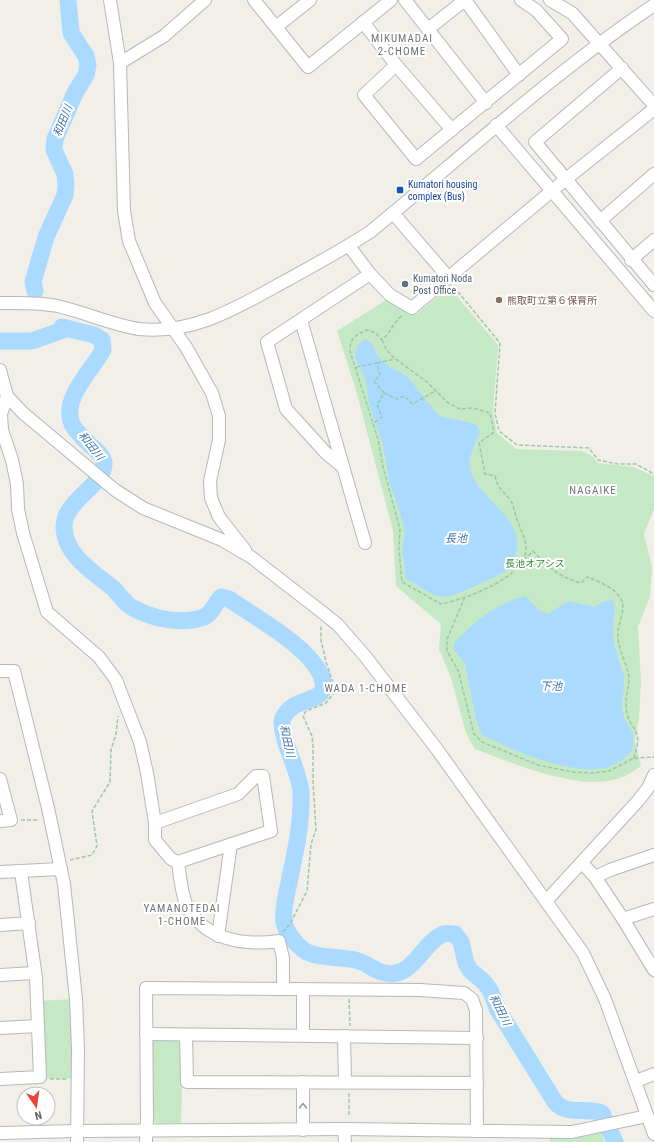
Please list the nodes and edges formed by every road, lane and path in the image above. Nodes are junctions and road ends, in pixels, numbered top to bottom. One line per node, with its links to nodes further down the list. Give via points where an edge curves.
1 (205, 0): 15 (street, via 164,36)
2 (254, 0): 12 (street)
3 (310, 0): 12 (street)
4 (391, 0): 11 (street)
5 (405, 0): 13 (street)
6 (466, 0): 13 (street); 18 (street)
7 (521, 0): 18 (street, via 536,10 562,39)
8 (550, 0): 14 (street, via 572,13)
9 (111, 2): 15 (street)
10 (653, 6): 14 (street)
11 (363, 22): 12 (street, via 308,67); 16 (street)
12 (276, 27)
13 (428, 29): 19 (street)
14 (599, 43): 17 (street); 22 (street)
15 (120, 63): 39 (street, via 124,211 129,241 155,303)
16 (396, 65): 23 (street); 23 (street, via 364,95 416,159)
17 (622, 68): 20 (street); 25 (street, via 535,142)
18 (519, 76): 19 (street)
19 (486, 103): 23 (street)
20 (654, 105)
21 (654, 109): 25 (street)
22 (496, 125): 26 (street); 27 (street)
23 (452, 130)
24 (654, 174): 28 (street)
25 (566, 179): 26 (street); 28 (street)
26 (553, 191): 33 (street); 37 (street)
27 (393, 213): 30 (street); 33 (street)
28 (600, 221): 31 (street)
29 (654, 240): 31 (street)
30 (349, 246): 32 (street); 39 (street, via 237,307 200,323)
31 (632, 260): 34 (street)
32 (370, 274): 36 (street, via 390,295); 38 (street)
33 (448, 277): 36 (street); 50 (path, via 500,343 495,413 499,431 517,446 589,448 598,460 636,464)
34 (654, 285)
35 (0, 303): 39 (street, via 29,302 56,306 114,324)
36 (412, 308): 40 (path, via 394,322 390,332)
37 (654, 311)
38 (301, 320): 49 (street); 49 (street, via 267,342 286,409 326,453)
39 (173, 330): 52 (street, via 202,374 212,393 219,416 219,440 210,481 212,498 219,517)
40 (382, 340): 41 (path, via 386,349); 43 (path, via 376,333 367,330 356,334 350,341 350,351)
41 (395, 358): 42 (path); 45 (path)
42 (377, 363): 43 (path); 46 (path, via 380,375 374,381)
43 (356, 367): 48 (path)
44 (0, 370): 47 (street)
45 (435, 391): 46 (path, via 413,404 404,396 397,399); 53 (path, via 448,403 460,409 472,408 490,413 494,432 479,443 485,474 495,476 497,486 511,502 526,541)
46 (384, 393): 48 (path, via 377,406 382,417)
47 (7, 396): 52 (street, via 23,413 143,508 222,540); 57 (street, via 1,414 2,430 17,484 22,533 47,612 99,657 116,680)
48 (372, 424): 54 (path, via 400,529 402,582 441,604)
49 (343, 467): 51 (street)
50 (654, 474)
51 (365, 543)
52 (251, 557): 55 (street)
53 (523, 561): 54 (path, via 514,572); 59 (path, via 533,551 552,571 567,579 581,583 587,577 602,582 618,594 622,602 619,646 629,680 627,717 639,736)
54 (464, 597): 59 (path, via 447,639 446,651 458,670 474,734 482,742 538,765 574,772 609,772)
55 (322, 612): 73 (street, via 338,625 365,656); 78 (path, via 321,640 334,686 333,694 326,703 306,711 303,716 312,736 316,830 311,844 307,891)
56 (0, 671): 62 (street, via 14,671)
57 (122, 699): 64 (street, via 140,742); 69 (path, via 118,708 116,734 111,750 110,782 92,811 97,846 92,855)
58 (654, 757): 59 (path)
59 (634, 758)
60 (654, 775): 68 (street, via 637,802)
61 (0, 779): 63 (street)
62 (50, 819): 63 (path); 69 (street)
63 (6, 820)
64 (155, 823): 65 (street, via 238,794 256,776 264,776 270,831); 67 (street, via 155,840 171,859)
65 (231, 844): 67 (street); 79 (street)
66 (654, 855): 72 (street, via 610,870)
67 (178, 862): 79 (street, via 186,904 196,919)
68 (582, 863): 72 (street); 73 (street)
69 (60, 866): 71 (street); 107 (street, via 76,999)
70 (0, 872): 71 (street)
71 (21, 872): 76 (street)
72 (595, 878): 75 (street)
73 (547, 900): 97 (street, via 591,966)
74 (654, 909): 75 (street)
75 (624, 918): 80 (street)
76 (29, 924): 77 (street); 81 (street)
77 (0, 925)
78 (283, 932)
79 (218, 936): 83 (street, via 244,943 279,941 283,958)
80 (654, 966)
81 (36, 973): 82 (street); 86 (street)
82 (0, 975)
83 (283, 988): 84 (street); 88 (street, via 146,988)
84 (303, 989): 85 (street); 90 (street)
85 (349, 990): 91 (path); 92 (street, via 428,990 464,993 472,999 476,1010)
86 (38, 1026): 87 (street); 94 (street)
87 (0, 1028)
88 (146, 1034): 89 (street); 108 (street)
89 (186, 1035): 90 (street); 98 (street, via 187,1082)
90 (303, 1035): 91 (street)
91 (347, 1036): 92 (street); 99 (street)
92 (477, 1038): 100 (street)
93 (654, 1074): 97 (street)
94 (40, 1077): 95 (street); 96 (path)
95 (0, 1079)
96 (68, 1079)
97 (636, 1081): 101 (street)
98 (303, 1082): 99 (street); 103 (street, one-way to 98)
99 (347, 1082): 100 (street); 102 (path)
100 (477, 1083): 104 (street)
101 (647, 1116): 106 (street); 109 (street)
102 (347, 1129): 103 (street); 104 (street); 110 (street)
103 (303, 1130): 108 (street)
104 (477, 1130): 109 (street)
105 (0, 1133): 107 (street)
106 (654, 1134)
107 (77, 1136): 108 (street)
108 (146, 1136)
109 (550, 1137)
110 (345, 1142)

